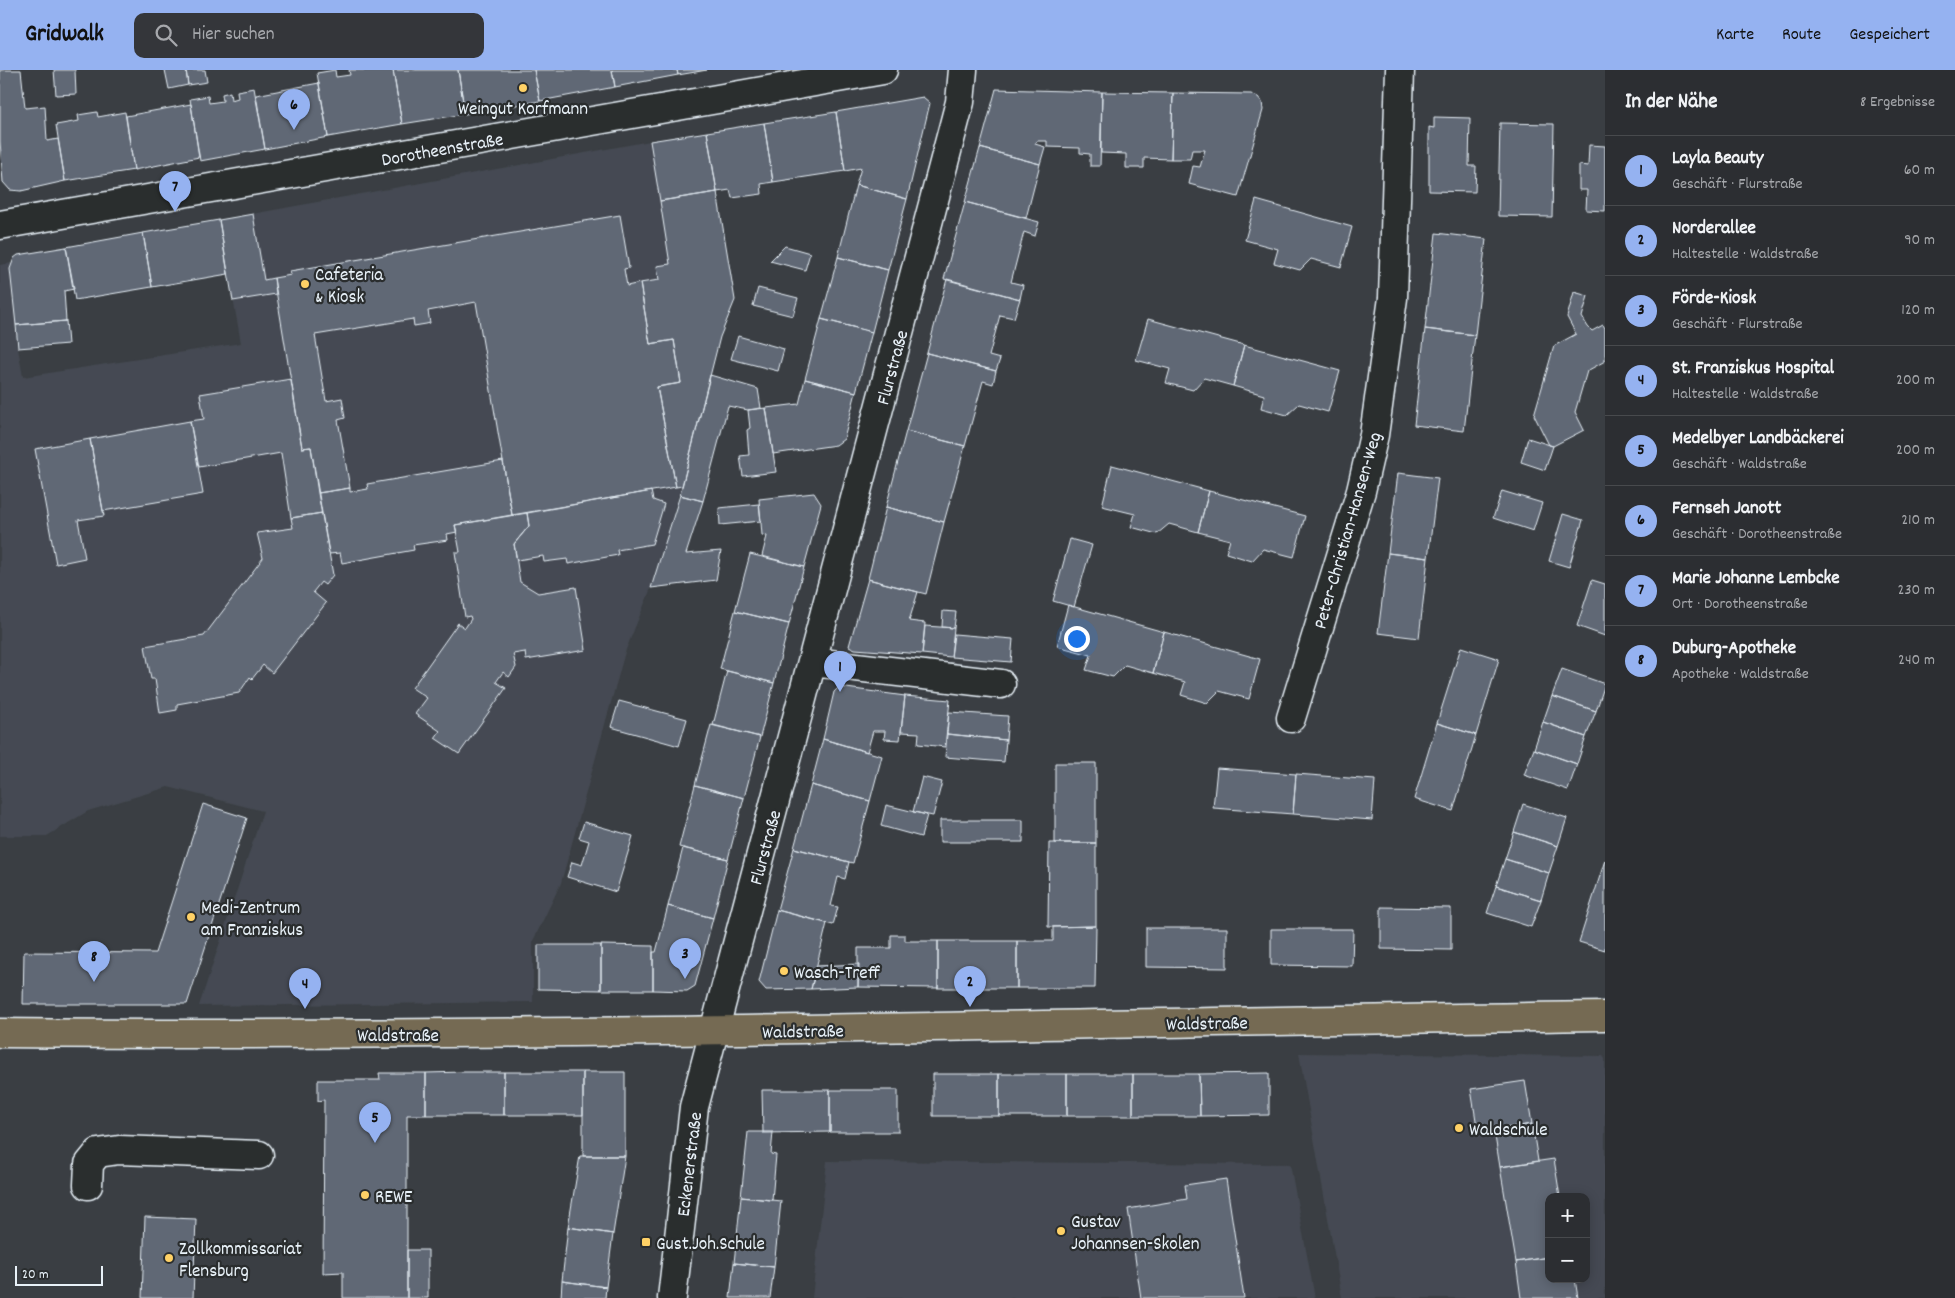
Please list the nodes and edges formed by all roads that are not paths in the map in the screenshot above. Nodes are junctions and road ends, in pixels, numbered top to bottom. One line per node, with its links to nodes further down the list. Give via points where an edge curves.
1 (883, 70): 4 (street, Dorotheenstraße)
2 (963, 70): 5 (street, Flurstraße, via 960,102)
3 (1400, 70): 7 (street, Peter-Christian-Hansen-Weg, via 1393,298 1374,435 1361,491)
4 (0, 226)
5 (813, 662): 6 (street); 9 (street, Flurstraße, via 734,964)
6 (1001, 684)
7 (1291, 718)
8 (1605, 1016): 9 (main road, Waldstraße)
9 (713, 1032): 10 (main road, Waldstraße); 13 (street, Eckenerstraße, via 694,1107)
10 (0, 1033)
11 (258, 1155): 12 (street, via 119,1150 98,1153 89,1164)
12 (88, 1185)
13 (672, 1298)

